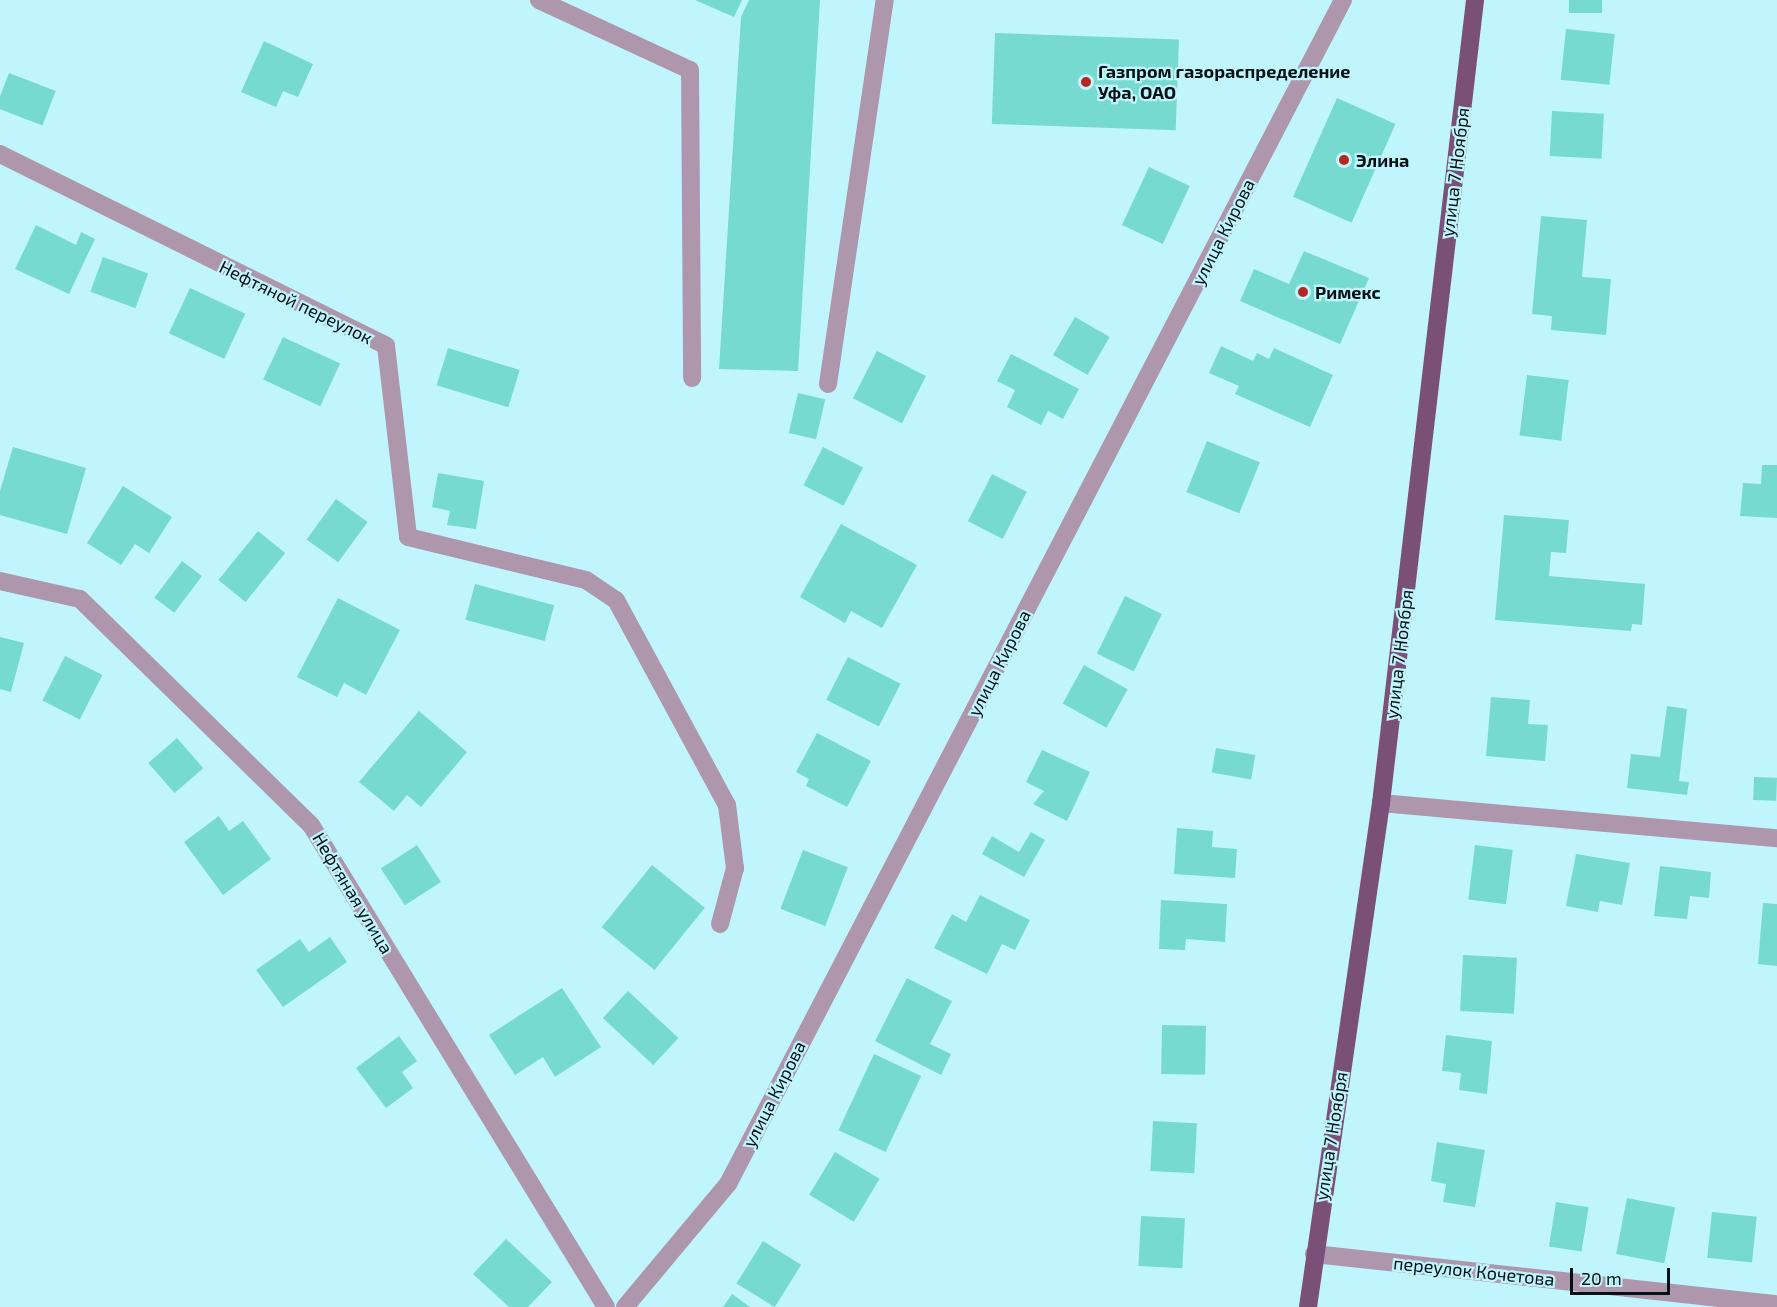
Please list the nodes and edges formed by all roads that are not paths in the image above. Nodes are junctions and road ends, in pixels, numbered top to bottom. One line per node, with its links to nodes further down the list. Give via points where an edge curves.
1 (539, 0): 6 (street, via 690,70)
2 (885, 0): 7 (street)
3 (1343, 0): 15 (street, улица Кирова, via 728,1184)
4 (1475, 0): 9 (main road, улица 7 Ноября)
5 (0, 154): 11 (street, Нефтяной переулок, via 386,346 408,537 586,580 615,600 727,805 735,868)
6 (692, 378)
7 (828, 384)
8 (0, 581): 14 (street, Нефтяная улица, via 80,600 311,825)
9 (1381, 802): 10 (street); 12 (main road, улица 7 Ноября)
10 (1777, 837)
11 (720, 924)
12 (1314, 1254): 13 (street, переулок Кочетова); 16 (main road, улица 7 Ноября)
13 (1777, 1304)
14 (606, 1307)
15 (625, 1307)
16 (1308, 1307)

